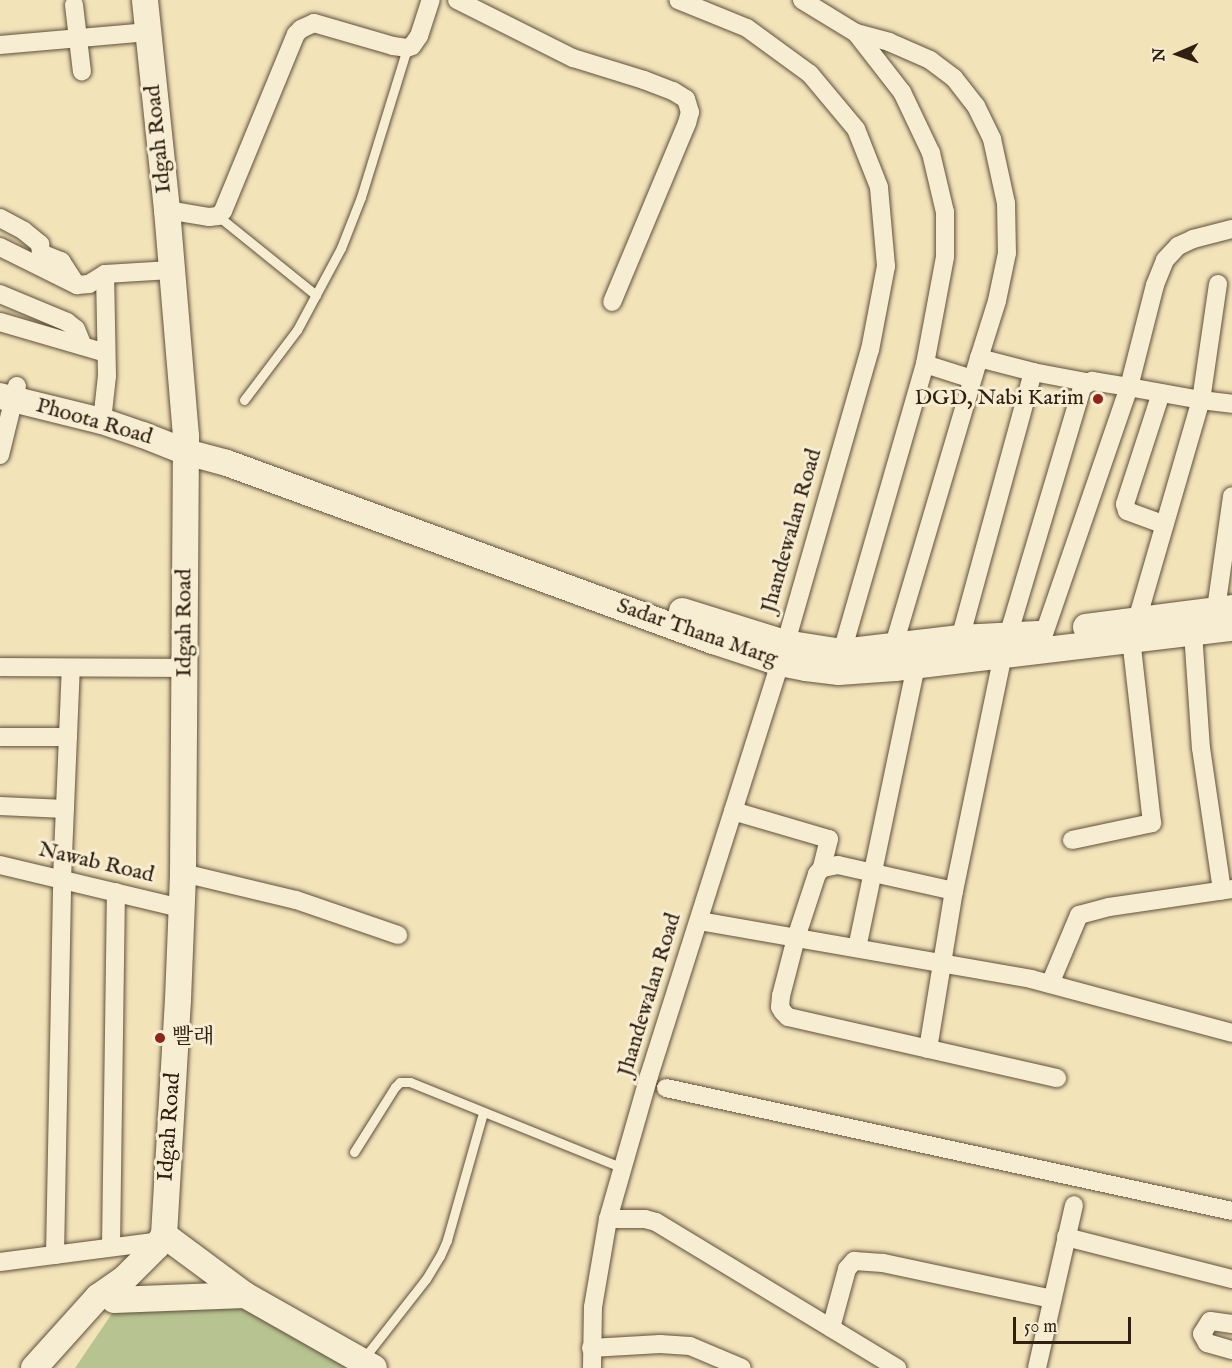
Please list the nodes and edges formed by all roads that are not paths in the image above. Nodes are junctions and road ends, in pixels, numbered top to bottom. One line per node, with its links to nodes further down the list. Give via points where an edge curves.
1 (144, 0): 7 (street, Idgah Road)
2 (431, 0): 11 (street, via 418,36)
3 (457, 0): 24 (street, via 573,58 645,80 686,99 690,112 687,123)
4 (802, 0): 8 (street)
5 (684, 1): 52 (street, Jhandewalan Road, via 747,28 810,74 856,129 879,187 886,266 870,350)
6 (74, 5): 9 (street)
7 (148, 32): 9 (street); 13 (street, Idgah Road)
8 (856, 33): 28 (street, via 930,60 954,78 976,106 992,139 1006,203 1007,253); 29 (street, via 902,92 931,153 945,212 945,257)
9 (79, 39): 10 (street); 12 (street)
10 (0, 45)
11 (407, 48): 14 (street, via 314,23 301,29); 23 (lane, via 361,197)
12 (82, 72)
13 (167, 210): 14 (street); 18 (street, Idgah Road)
14 (218, 216): 23 (lane)
15 (0, 218): 21 (street, via 40,244 41,253 61,261)
16 (1232, 229): 33 (street, via 1193,239 1178,246 1165,260)
17 (0, 247): 21 (street)
18 (171, 270): 19 (street); 40 (street, Idgah Road)
19 (105, 274): 21 (street, via 89,284); 27 (street)
20 (1218, 284): 37 (street)
21 (77, 285)
22 (0, 294): 26 (street, via 67,322 76,329)
23 (316, 296): 36 (lane, via 297,330)
24 (612, 302)
25 (0, 322): 26 (street)
26 (82, 346): 27 (street)
27 (106, 353): 39 (street)
28 (979, 358): 30 (street); 31 (street)
29 (925, 364): 31 (street); 51 (street)
30 (1033, 372): 32 (street); 48 (street)
31 (972, 380): 50 (street)
32 (1086, 382): 33 (street); 49 (street)
33 (1129, 387): 35 (street); 47 (street)
34 (8, 391): 39 (street, Phoota Road); 41 (street)
35 (1161, 393): 37 (street); 43 (street, via 1125,504 1127,511)
36 (244, 400)
37 (1201, 400): 38 (street); 43 (street)
38 (1232, 404)
39 (103, 414): 40 (street, Phoota Road)
40 (186, 444): 52 (street, Sadar Thana Marg, via 236,449 705,619); 56 (street, Idgah Road)
41 (1, 450)
42 (1232, 496): 44 (street)
43 (1165, 525): 45 (street)
44 (1227, 615): 45 (street, Sadar Thana Marg); 46 (street, Sadar Thana Marg)
45 (1134, 630): 46 (street, Sadar Thana Marg); 47 (street, Sadar Thana Marg); 49 (street, Sadar Thana Marg); 62 (street, via 1152,823)
46 (1193, 632): 68 (street, via 1201,748)
47 (1044, 634): 49 (street, Sadar Thana Marg)
48 (960, 638): 49 (street, Sadar Thana Marg); 50 (street, Sadar Thana Marg)
49 (1006, 645): 53 (street, Sadar Thana Marg); 69 (street)
50 (893, 648): 51 (street, Sadar Thana Marg)
51 (842, 652): 52 (street, Sadar Thana Marg)
52 (782, 653): 53 (street, Sadar Thana Marg, via 839,672); 61 (street, Jhandewalan Road)
53 (916, 665): 66 (street)
54 (0, 667): 55 (street)
55 (71, 668): 56 (street); 58 (street)
56 (184, 668): 65 (street, Idgah Road)
57 (0, 737): 58 (street)
58 (68, 737): 60 (street)
59 (0, 806): 60 (street)
60 (65, 809): 67 (street)
61 (733, 811): 64 (street, via 829,839); 72 (street, Jhandewalan Road)
62 (1072, 840)
63 (0, 865): 67 (street, Nawab Road)
64 (822, 868): 66 (street, via 838,864); 74 (street)
65 (183, 873): 71 (street, Idgah Road); 73 (street, via 296,900)
66 (873, 874): 69 (street); 75 (street)
67 (62, 879): 70 (street, Nawab Road); 91 (street)
68 (1227, 890): 77 (street, via 1079,915)
69 (954, 891): 76 (street)
70 (116, 892): 71 (street, Nawab Road); 90 (street)
71 (180, 908): 89 (street, Idgah Road, via 178,1000)
72 (699, 921): 74 (street); 84 (street, Jhandewalan Road)
73 (398, 935)
74 (796, 938): 75 (street); 79 (street, via 781,996 780,1007 788,1017)
75 (858, 948): 76 (street)
76 (942, 963): 77 (street); 79 (street)
77 (1050, 984): 78 (street)
78 (1232, 1033)
79 (928, 1049): 80 (street)
80 (1057, 1078)
81 (666, 1088): 86 (street)
82 (483, 1113): 83 (lane, via 418,1084 400,1082); 84 (lane); 102 (lane, via 440,1256)
83 (354, 1152)
84 (623, 1168): 87 (street, Jhandewalan Road)
85 (1074, 1205): 88 (street)
86 (1232, 1211)
87 (608, 1219): 98 (street, via 656,1222); 99 (street, Jhandewalan Road, via 593,1307)
88 (1066, 1237): 93 (street); 96 (street)
89 (161, 1241): 90 (street); 94 (street); 95 (street)
90 (111, 1247): 91 (street)
91 (55, 1255): 92 (street)
92 (0, 1262)
93 (1232, 1279)
94 (119, 1290): 95 (street); 103 (street, via 98,1297); 104 (street)
95 (245, 1295): 102 (street)
96 (1052, 1299): 98 (street, via 883,1263 854,1261 846,1269); 108 (street)
97 (1232, 1324): 100 (street, via 1210,1321 1202,1334 1207,1342)
98 (831, 1328): 107 (street)
99 (591, 1348): 101 (street, via 676,1345); 105 (street, Jhandewalan Road)
100 (1232, 1350)
101 (706, 1360): 106 (street)
102 (368, 1364)
103 (34, 1368)
104 (56, 1368)
105 (592, 1368)
106 (742, 1368)
107 (897, 1368)
108 (1036, 1368)

